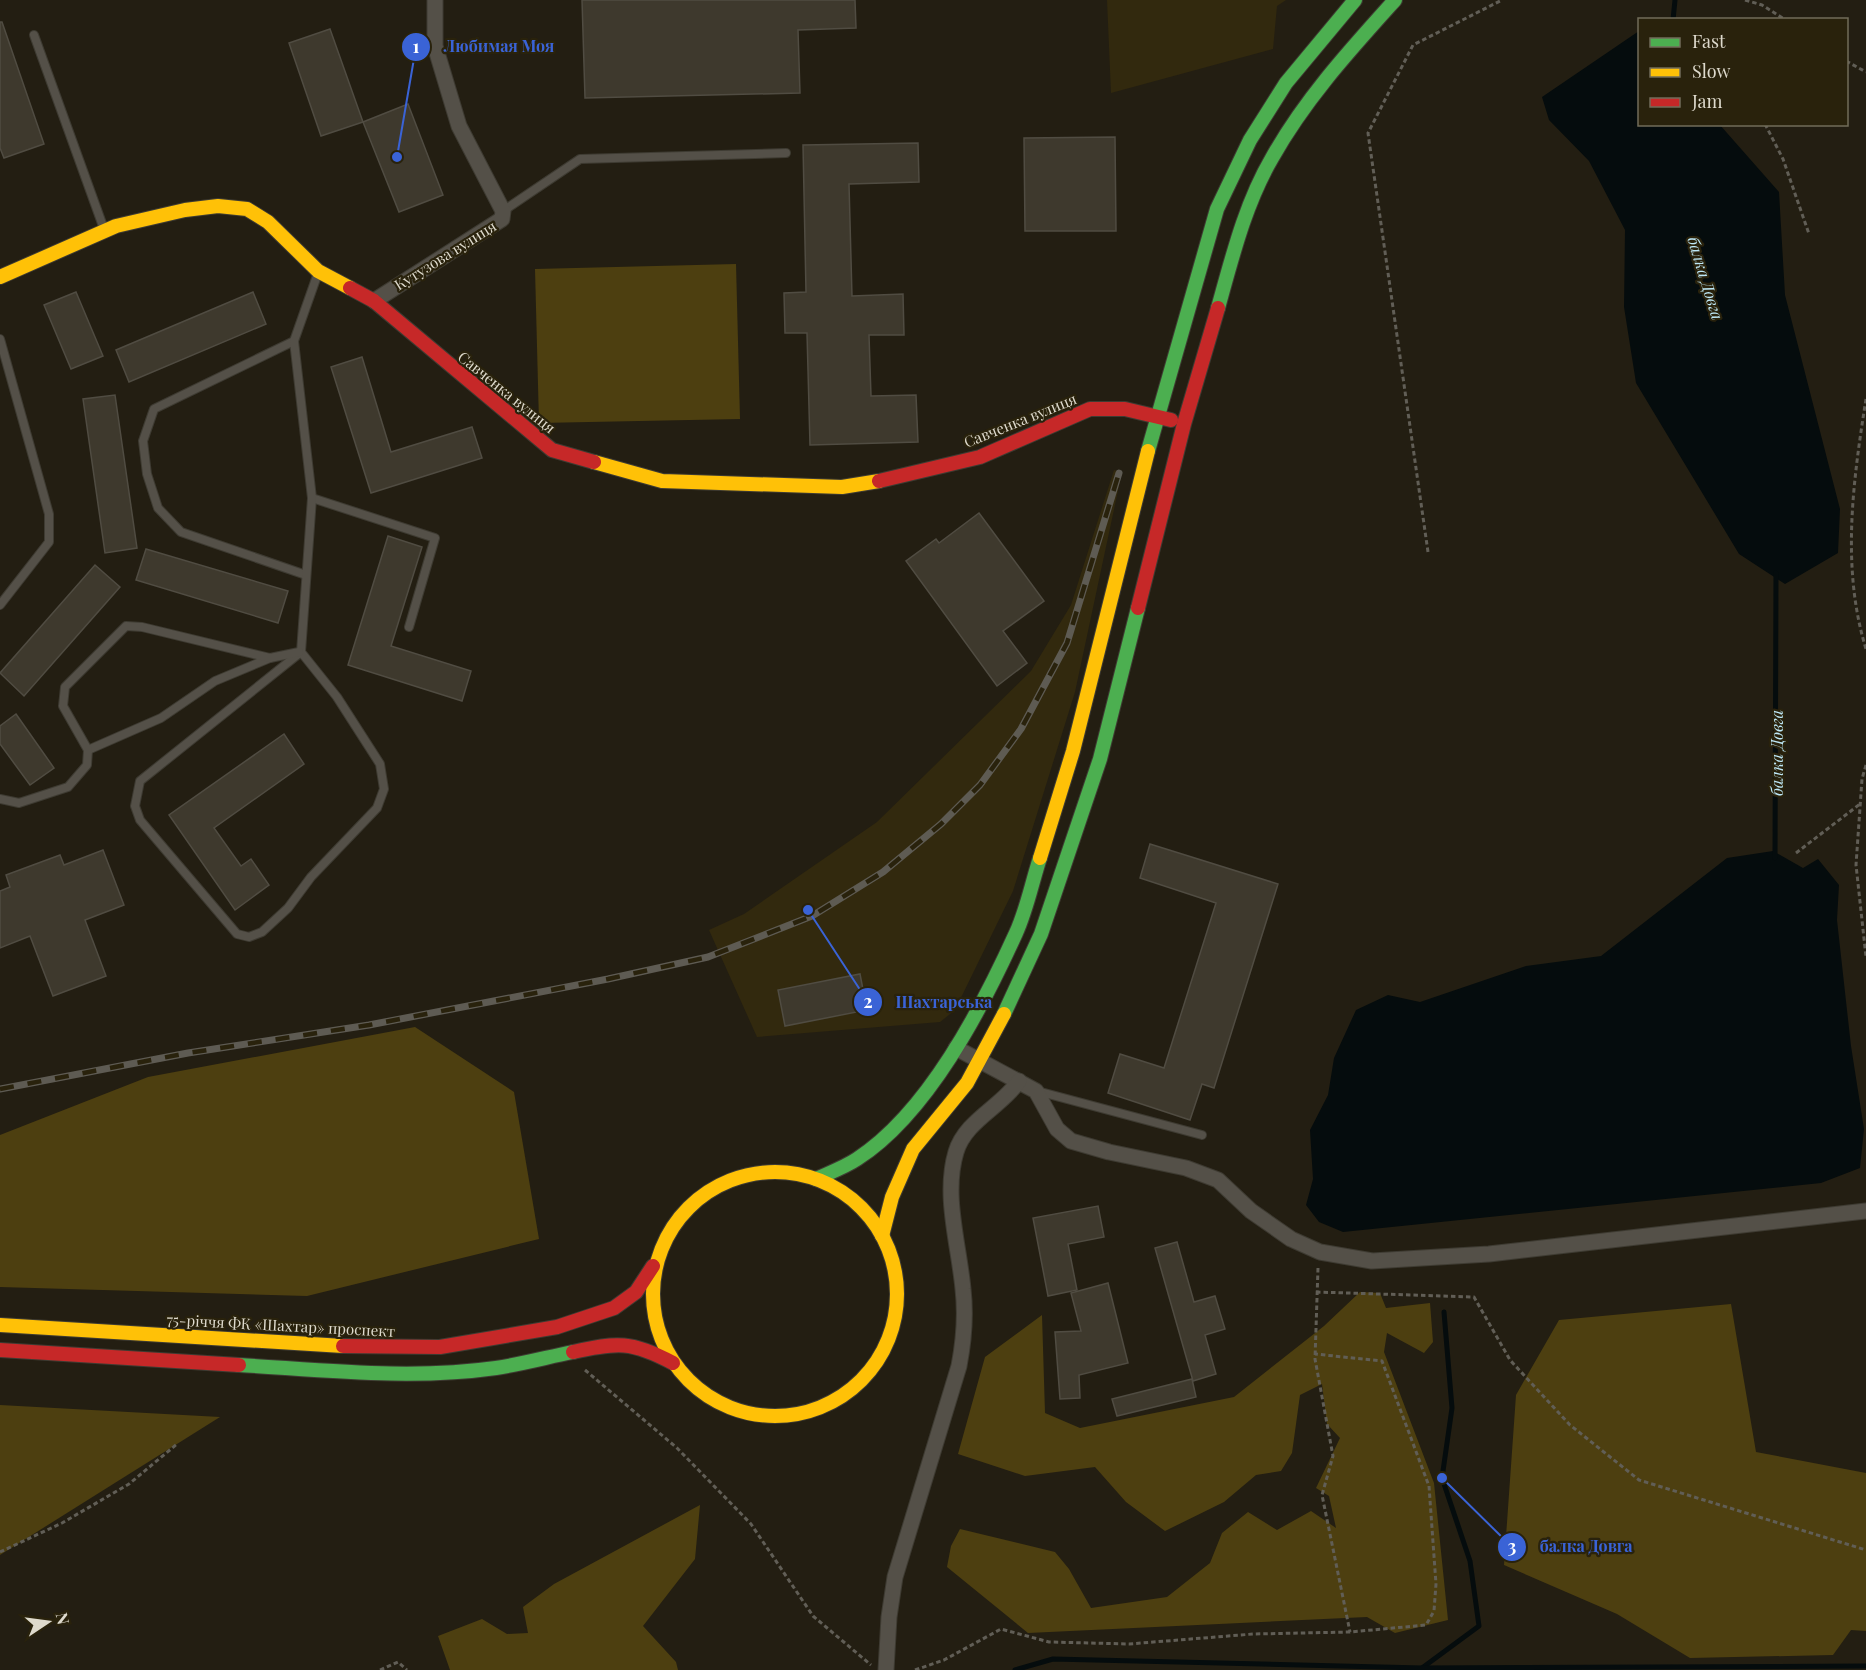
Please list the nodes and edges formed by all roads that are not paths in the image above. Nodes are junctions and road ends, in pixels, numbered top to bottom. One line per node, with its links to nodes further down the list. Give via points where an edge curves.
1 (435, 0): 6 (street, Кутузова вулиця, via 435,46 459,126)
2 (1355, 0): 13 (main road, via 1286,83 1250,140 1217,209)
3 (1395, 0): 14 (main road, via 1322,82 1271,159 1242,225)
4 (34, 35): 7 (lane)
5 (786, 153): 6 (lane, via 580,159)
6 (502, 211): 10 (street, Кутузова вулиця, via 502,219 496,225)
7 (105, 231): 8 (main road, Савченка вулиця, via 185,210 218,206 248,209 268,222); 9 (main road, Савченка вулиця)
8 (318, 271): 10 (main road, Савченка вулиця); 12 (lane)
9 (0, 277)
10 (374, 301): 13 (main road, Савченка вулиця, via 552,450 662,481 842,487 905,477 980,457 1090,409 1125,409)
11 (0, 339): 17 (lane, via 50,514 49,542)
12 (294, 341): 15 (lane); 16 (lane, via 154,409 143,441 147,474 158,508 181,532)
13 (1157, 417): 14 (main road, Савченка вулиця); 23 (main road, via 1073,751 1017,931)
14 (1184, 424): 24 (main road, via 1100,759 1041,934)
15 (312, 498): 16 (lane); 18 (lane, via 435,538)
16 (306, 575): 19 (lane)
17 (0, 605)
18 (409, 627)
19 (301, 652): 19 (lane, via 140,781 135,806 140,820 237,934 249,937 262,932 288,908 311,877 377,808 384,789 380,764 337,697); 20 (lane)
20 (270, 658): 21 (lane, via 215,681 160,718); 21 (lane, via 126,626 65,687 63,706)
21 (88, 750): 22 (lane, via 87,765 68,787 19,802)
22 (0, 799)
23 (956, 1048): 24 (street); 28 (main road, via 910,1112 881,1141 856,1160)
24 (980, 1061): 25 (street); 31 (main road, via 913,1149 892,1197)
25 (1019, 1081): 26 (street); 35 (street, via 1000,1104 968,1130 956,1152 952,1187 964,1298 963,1343 895,1577)
26 (1036, 1091): 27 (lane); 29 (street, via 1046,1112 1071,1141 1186,1168 1218,1180 1251,1211 1291,1239 1320,1252 1372,1262 1489,1254)
27 (1202, 1135)
28 (816, 1179): 30 (main road, via 782,1172 737,1178 716,1186 688,1207); 31 (main road, via 854,1201)
29 (1866, 1211)
30 (668, 1234): 32 (main road, 75-річчя ФК «Шахтар» проспект, via 647,1277 626,1299 598,1315 557,1327 440,1347 307,1346); 34 (main road, via 654,1277 652,1300 659,1333)
31 (882, 1236): 34 (main road, via 894,1267 897,1301 891,1334 875,1365 852,1389 824,1407 791,1416 757,1416 725,1406 696,1388)
32 (0, 1325)
33 (0, 1350): 34 (main road, via 383,1374 497,1368 613,1343 651,1351)
34 (673, 1363)
35 (886, 1670)

